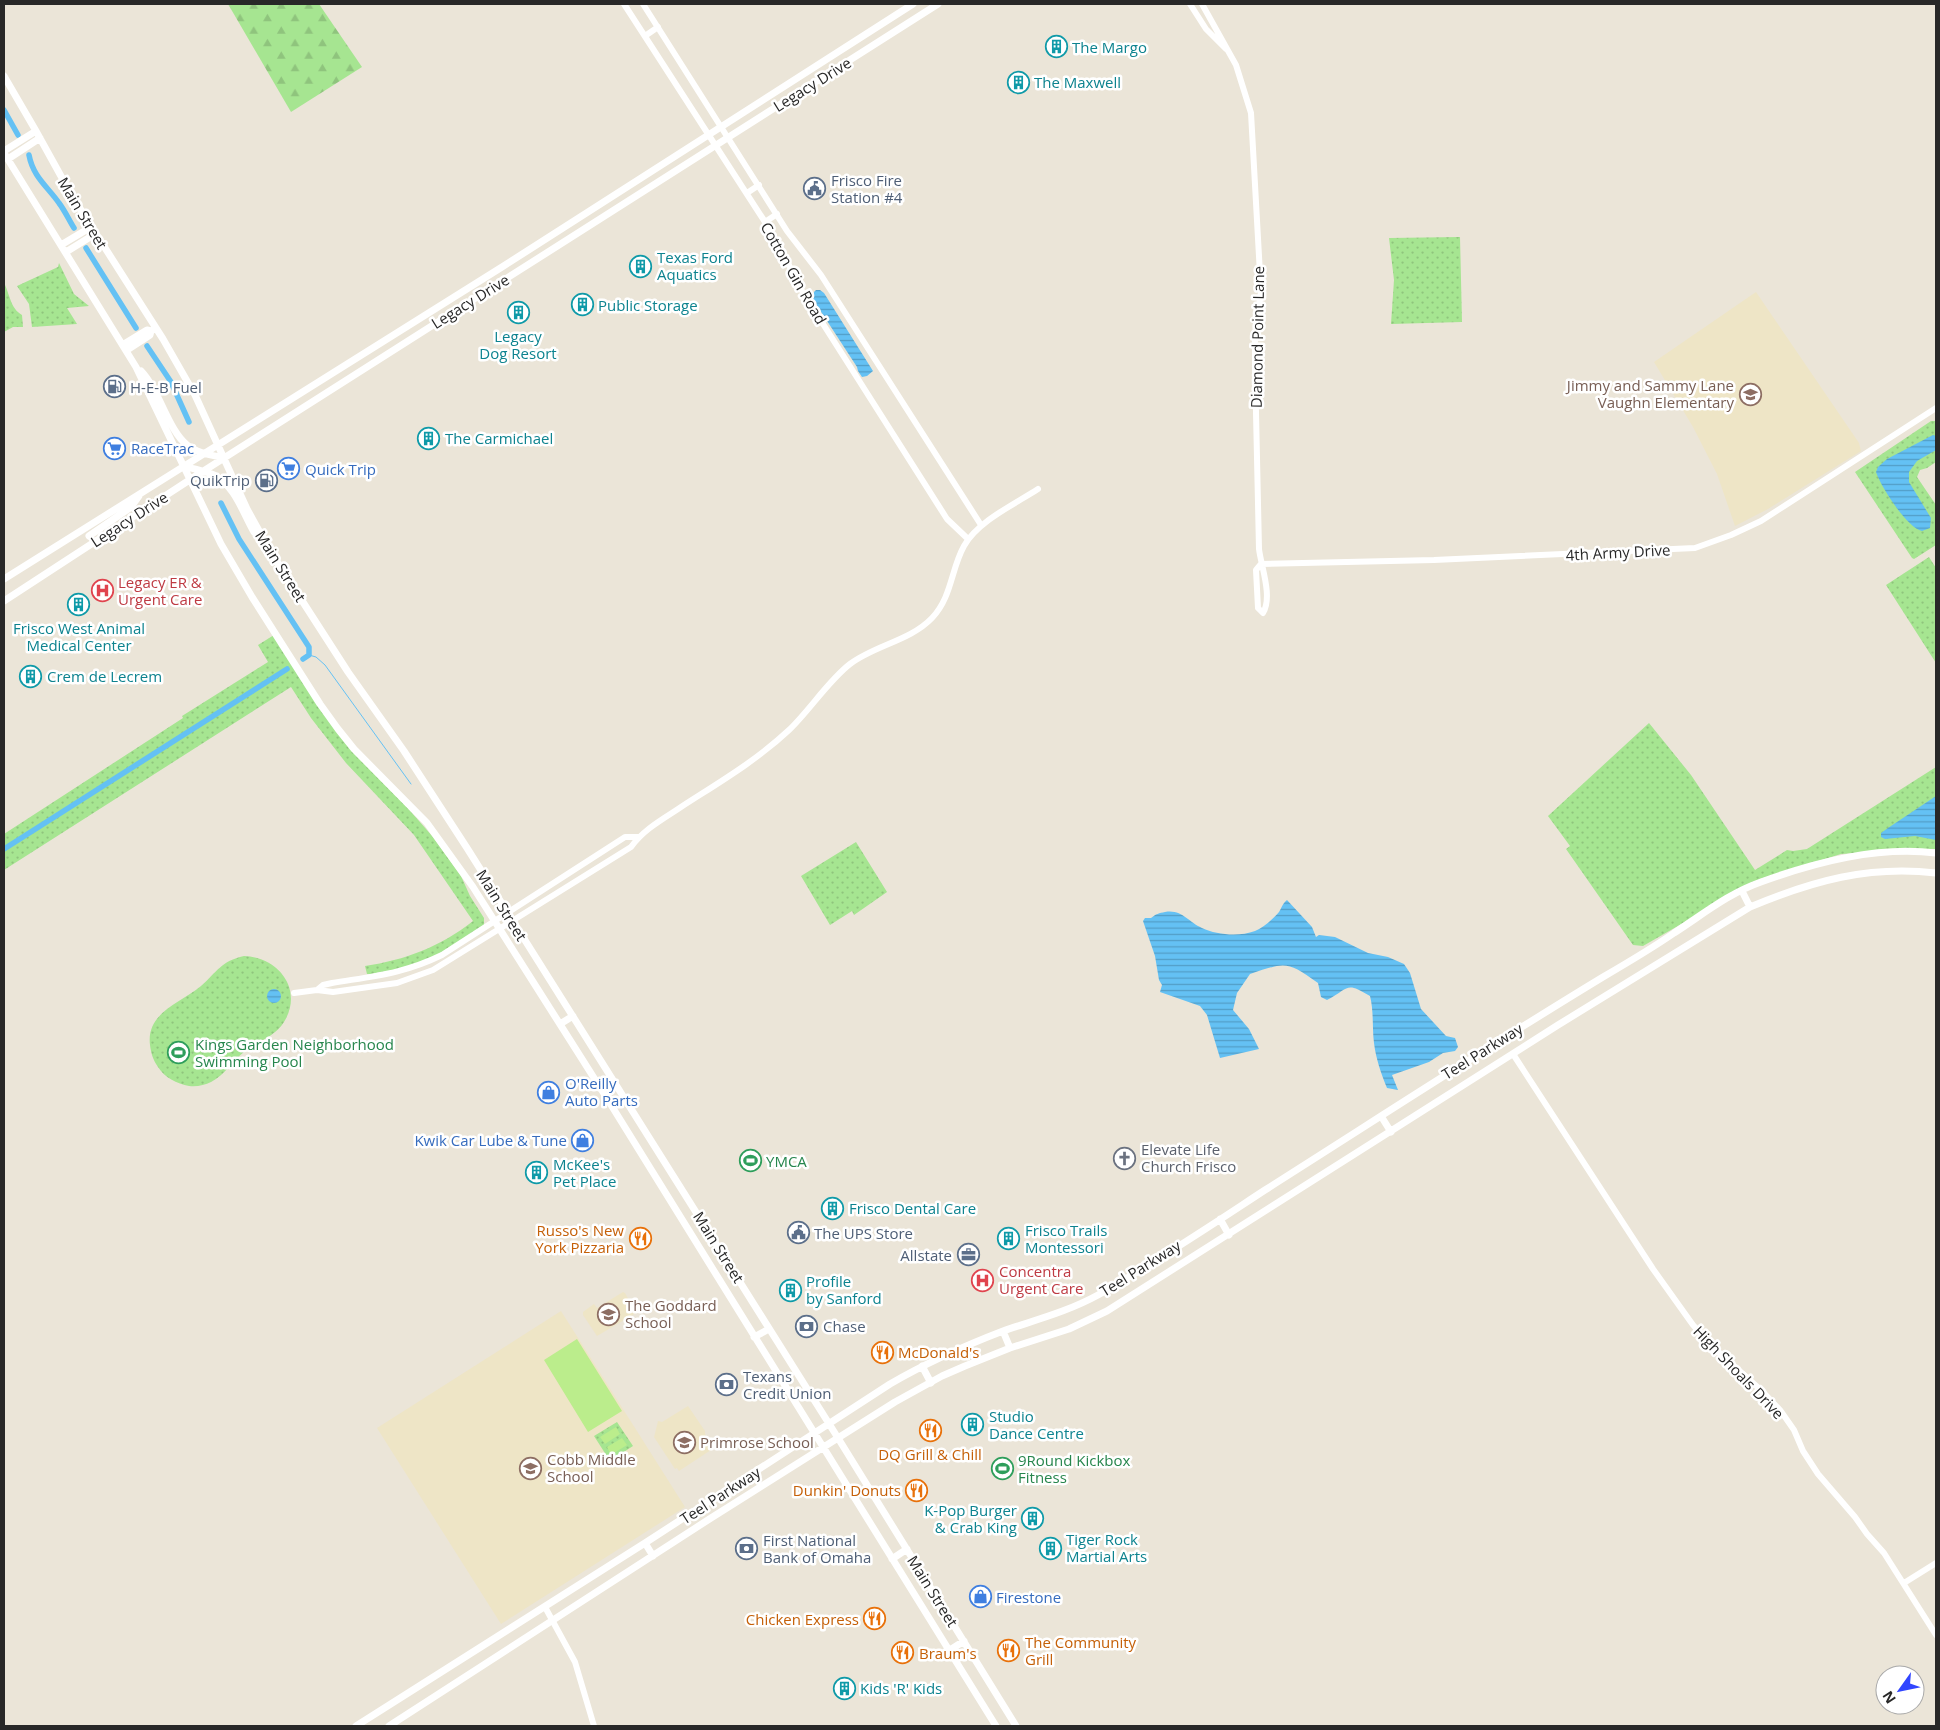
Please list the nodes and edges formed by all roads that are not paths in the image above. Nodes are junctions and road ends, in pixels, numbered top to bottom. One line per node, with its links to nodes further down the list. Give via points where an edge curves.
1 (624, 4): 8 (street, Cotton Gin Road)
2 (643, 4): 7 (street, Cotton Gin Road)
3 (913, 4): 11 (main road, Legacy Drive)
4 (938, 4): 14 (main road, Legacy Drive)
5 (1190, 4): 9 (street, Diamond Point Lane, via 1206,29)
6 (1202, 4): 9 (street, Diamond Point Lane)
7 (658, 27): 8 (street); 11 (street, Cotton Gin Road)
8 (644, 36): 13 (street, Cotton Gin Road)
9 (1230, 53): 50 (street, Diamond Point Lane, via 1251,113 1261,292 1255,334)
10 (4, 76): 12 (main road, Main Street)
11 (721, 126): 13 (main road, Legacy Drive); 14 (street, Cotton Gin Road)
12 (36, 131): 15 (main road, Main Street); 17 (main road)
13 (709, 134): 16 (street, Cotton Gin Road); 20 (main road, Legacy Drive)
14 (728, 137): 16 (main road, Legacy Drive); 18 (street, Cotton Gin Road)
15 (40, 138): 17 (main road); 24 (main road, Main Street)
16 (716, 145): 19 (street, Cotton Gin Road); 22 (main road, Legacy Drive)
17 (5, 155): 25 (main road, Main Street)
18 (759, 185): 19 (street); 21 (street, Cotton Gin Road)
19 (747, 193): 23 (street, Cotton Gin Road)
20 (589, 210): 22 (main road); 27 (main road, Legacy Drive)
21 (778, 214): 23 (street); 45 (street, Cotton Gin Road, via 821,275)
22 (597, 221): 28 (main road, Legacy Drive)
23 (765, 222): 48 (street, Cotton Gin Road, via 797,283 948,519)
24 (93, 230): 25 (main road); 26 (main road); 30 (main road, Main Street)
25 (62, 245): 26 (main road, Main Street)
26 (66, 252): 32 (main road, Main Street)
27 (502, 267): 28 (main road); 29 (main road, Legacy Drive)
28 (508, 278): 31 (main road, Legacy Drive)
29 (408, 325): 31 (main road); 34 (main road, Legacy Drive)
30 (154, 329): 32 (main road, via 147,330); 37 (main road, Main Street, via 195,395)
31 (415, 336): 35 (main road, Legacy Drive)
32 (125, 347): 33 (main road, Main Street)
33 (136, 367): 38 (main road, via 150,381 181,439); 40 (main road, Main Street)
34 (311, 386): 35 (main road); 37 (main road, Legacy Drive)
35 (319, 398): 39 (main road, Legacy Drive)
36 (1936, 408): 50 (street, 4th Army Drive, via 1761,521 1731,536 1695,548)
37 (217, 444): 38 (main road, Legacy Drive); 39 (main road, Main Street)
38 (203, 453): 39 (main road); 40 (main road, Legacy Drive)
39 (224, 458): 41 (main road, Legacy Drive); 49 (main road, Main Street, via 253,522)
40 (184, 466): 41 (main road); 42 (main road, Main Street); 44 (main road, Legacy Drive)
41 (202, 472): 42 (main road, Legacy Drive); 49 (main road, via 213,475 225,485 236,498 260,543)
42 (190, 478): 47 (main road, Legacy Drive); 61 (main road, Main Street, via 237,572 320,704 354,750 434,832)
43 (1038, 489): 45 (street)
44 (142, 492): 46 (main road, Legacy Drive); 47 (main road, via 131,507)
45 (981, 525): 48 (street)
46 (85, 528): 47 (main road); 51 (main road, Legacy Drive)
47 (91, 539): 52 (main road, Legacy Drive)
48 (968, 539): 53 (street, via 944,602 928,622 850,664 768,749)
49 (272, 554): 60 (main road, Main Street, via 348,672 404,751)
50 (1261, 564): 50 (street, Diamond Point Lane, via 1256,570 1258,608 1263,613 1266,607)
51 (4, 579)
52 (4, 600)
53 (638, 837): 55 (street, via 625,837); 57 (street, via 631,846)
54 (1936, 853): 58 (main road, Teel Parkway, via 1854,856 1810,866)
55 (576, 868): 57 (street); 60 (street)
56 (1936, 873): 59 (main road, Teel Parkway, via 1912,870 1855,873 1811,884)
57 (582, 877): 62 (street)
58 (1742, 891): 59 (main road); 69 (main road, Teel Parkway)
59 (1750, 907): 68 (main road, Teel Parkway)
60 (507, 913): 61 (street); 62 (main road, Main Street)
61 (494, 921): 63 (main road, Main Street); 64 (street, via 420,966 323,985)
62 (512, 921): 63 (street); 66 (main road, Main Street)
63 (499, 929): 64 (street, via 444,964 397,983 333,992); 67 (main road, Main Street)
64 (316, 990): 65 (street)
65 (294, 993)
66 (573, 1016): 67 (main road); 73 (main road, Main Street)
67 (560, 1024): 75 (main road, Main Street)
68 (1513, 1054): 70 (main road, Teel Parkway); 88 (street, High Shoals Drive, via 1653,1269 1694,1325 1780,1410 1818,1474 1884,1553)
69 (1381, 1116): 70 (main road); 71 (main road, Teel Parkway)
70 (1391, 1132): 72 (main road, Teel Parkway)
71 (1220, 1219): 72 (main road); 74 (main road, Teel Parkway, via 1099,1294 1052,1316)
72 (1229, 1235): 76 (main road, Teel Parkway, via 1107,1311 1068,1329)
73 (770, 1329): 75 (main road); 79 (main road, Main Street)
74 (1003, 1332): 76 (main road); 77 (main road, Teel Parkway)
75 (754, 1337): 80 (main road, Main Street)
76 (1010, 1348): 78 (main road, Teel Parkway)
77 (922, 1366): 78 (main road); 79 (main road, Teel Parkway)
78 (930, 1383): 81 (main road, Teel Parkway)
79 (829, 1424): 80 (main road, Teel Parkway); 81 (main road, Main Street)
80 (814, 1434): 82 (main road, Main Street); 83 (main road, Teel Parkway)
81 (838, 1438): 82 (main road, Teel Parkway); 84 (main road, Main Street)
82 (823, 1448): 85 (main road, Teel Parkway); 86 (main road, Main Street)
83 (645, 1543): 85 (main road); 89 (main road, Teel Parkway)
84 (906, 1549): 86 (main road); 92 (main road, Main Street)
85 (653, 1556): 90 (main road, Teel Parkway)
86 (892, 1559): 93 (main road, Main Street)
87 (1936, 1563): 88 (street)
88 (1904, 1583): 91 (street, High Shoals Drive)
89 (545, 1607): 90 (street); 94 (main road, Teel Parkway)
90 (553, 1621): 95 (main road, Teel Parkway); 96 (street, via 575,1662)
91 (1936, 1635)
92 (964, 1641): 93 (main road); 98 (main road, Main Street)
93 (950, 1650): 97 (main road, Main Street)
94 (356, 1726)
95 (389, 1726)
96 (594, 1726)
97 (996, 1726)
98 (1016, 1726)

